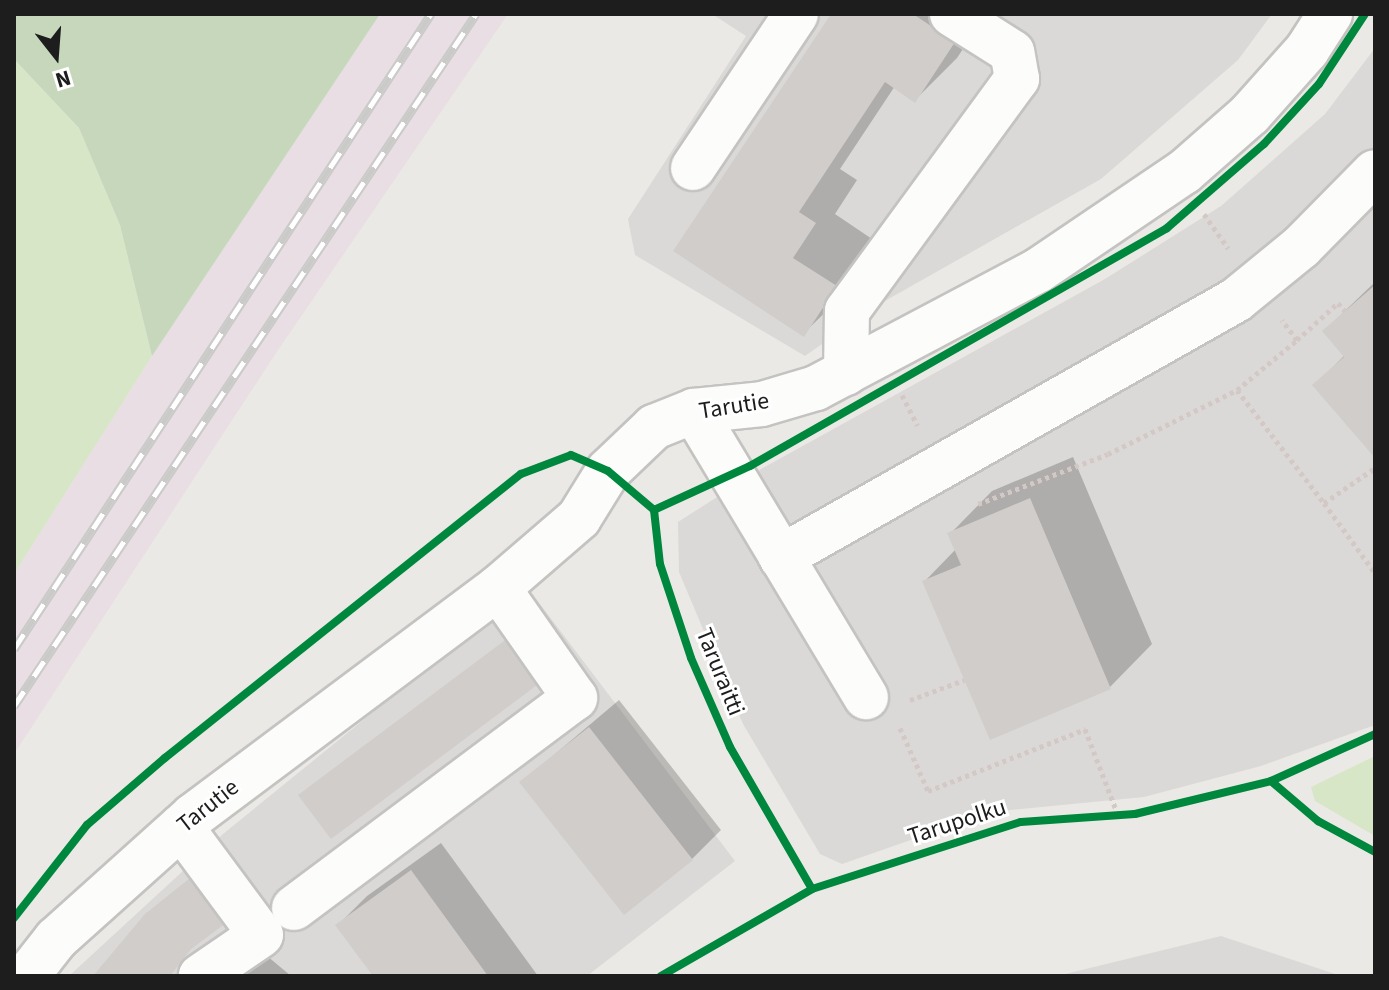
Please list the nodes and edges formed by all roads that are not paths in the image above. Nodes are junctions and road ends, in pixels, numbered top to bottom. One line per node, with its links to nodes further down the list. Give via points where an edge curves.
1 (796, 14): 4 (street)
2 (952, 14): 6 (street, via 1012,52 1017,79 847,311)
3 (1330, 14): 6 (street, Tarutie, via 1307,50 1250,114 1184,172 1039,270)
4 (693, 168)
5 (1375, 172): 8 (street, via 1255,285 987,445)
6 (846, 373): 7 (street, Tarutie, via 762,404)
7 (694, 411): 8 (street); 9 (street, Tarutie, via 654,427 608,471 579,518)
8 (781, 557): 10 (street)
9 (498, 588): 11 (street, Tarutie); 12 (street, via 575,698)
10 (887, 703)
11 (181, 827): 13 (street, Tarutie, via 56,939); 14 (street, via 261,935)
12 (294, 908)
13 (27, 976)
14 (201, 976)

